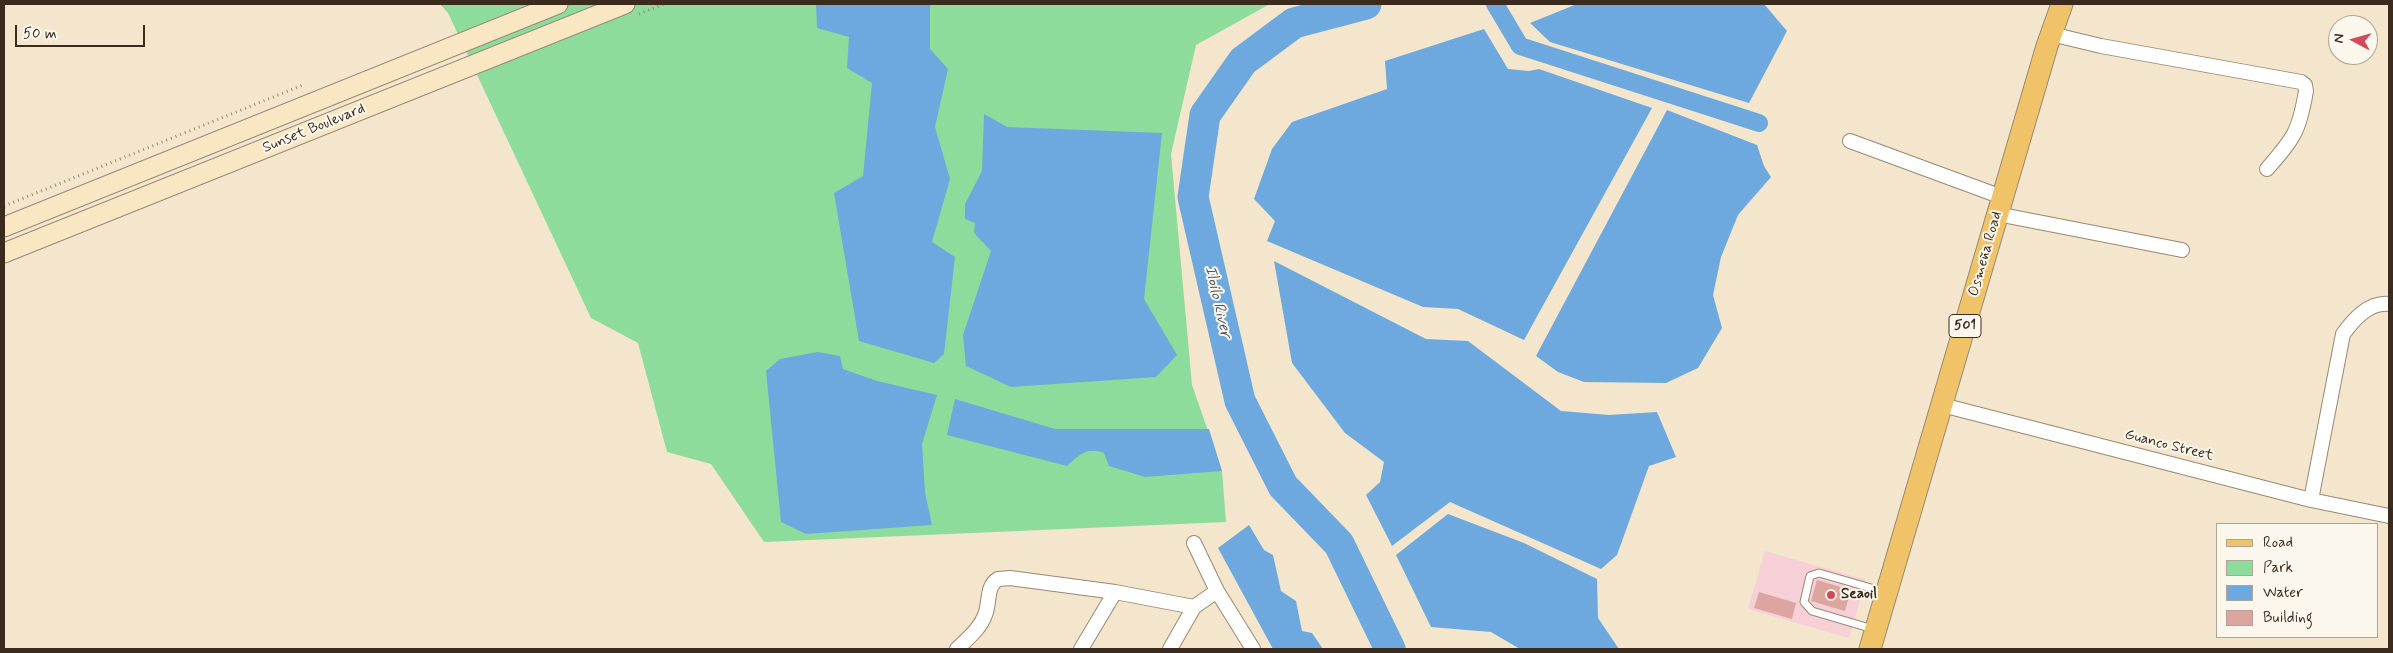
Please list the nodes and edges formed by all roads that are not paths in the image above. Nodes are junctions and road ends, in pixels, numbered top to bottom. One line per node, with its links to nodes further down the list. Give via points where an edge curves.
1 (558, 4): 8 (main road, Sunset Boulevard)
2 (625, 4): 10 (main road, Sunset Boulevard)
3 (2062, 4): 4 (main road, Osmeña Road / 501)
4 (2051, 34): 6 (street, via 2301,82 2306,91 2299,127 2290,143); 7 (main road, Osmeña Road / 501)
5 (1850, 141): 7 (street)
6 (2267, 169)
7 (2000, 206): 9 (street); 12 (main road, Osmeña Road / 501)
8 (4, 227)
9 (2182, 250)
10 (4, 253)
11 (2389, 304): 13 (street, via 2380,304 2356,315 2343,334)
12 (1942, 405): 13 (street, Guanco Street); 18 (main road, Osmeña Road / 501)
13 (2311, 500): 14 (street, Guanco Street)
14 (2389, 516)
15 (1194, 543): 16 (street)
16 (1217, 591): 19 (street); 24 (street)
17 (1115, 592): 19 (street); 21 (street, via 998,579 990,588 989,605 983,620); 22 (street)
18 (1886, 592): 20 (main road, Osmeña Road / 501); 20 (lane, via 1819,573 1810,576 1804,602 1812,612)
19 (1194, 607): 23 (street)
20 (1873, 639)
21 (957, 649)
22 (1081, 649)
23 (1170, 649)
24 (1252, 649)

